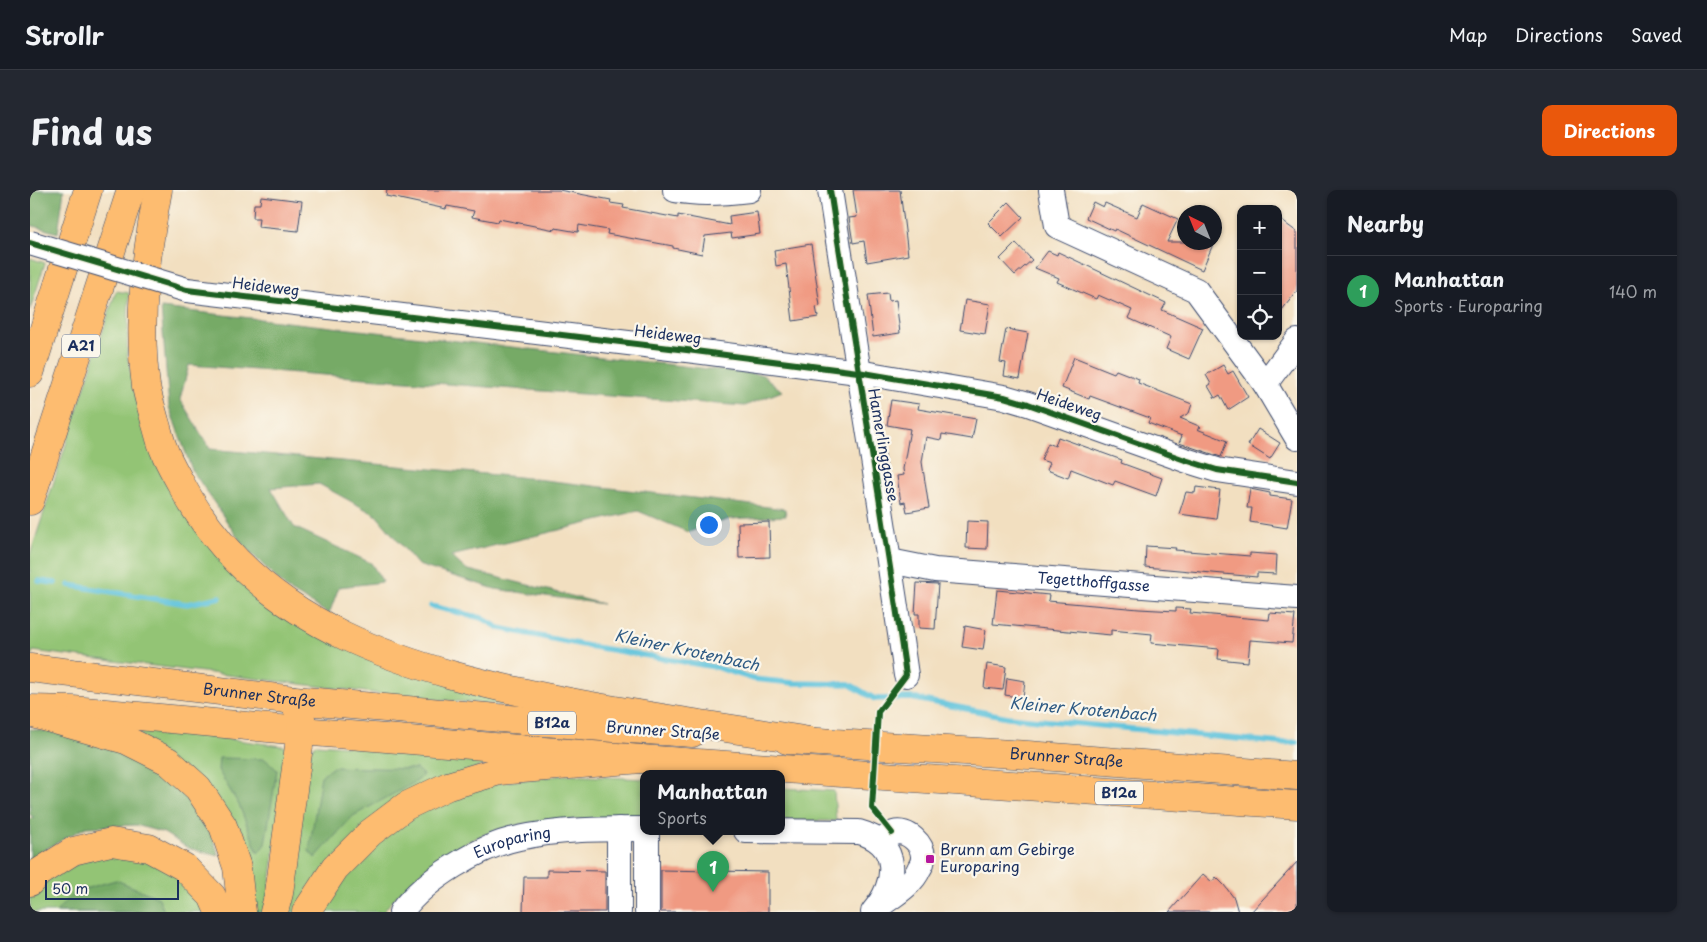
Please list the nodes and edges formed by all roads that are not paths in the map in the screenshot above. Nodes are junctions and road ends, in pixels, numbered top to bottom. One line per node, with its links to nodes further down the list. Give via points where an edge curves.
1 (88, 190): 11 (main road, A21)
2 (131, 190): 15 (main road, A21)
3 (158, 190): 24 (main road, via 148,243 141,321 146,388 163,449 192,506 228,552 270,592 316,622 366,646 436,671 504,689 614,710)
4 (675, 190): 5 (street, via 691,193)
5 (749, 190)
6 (830, 190): 10 (street, Hamerlinggasse)
7 (1051, 190): 12 (street, via 1057,226 1196,290)
8 (30, 244): 10 (street, Heideweg, bridge, via 186,290)
9 (1297, 341): 12 (street)
10 (858, 372): 14 (street, Heideweg, via 1020,402 1217,470); 16 (street, Hamerlinggasse)
11 (30, 373)
12 (1265, 384): 13 (street)
13 (1297, 438)
14 (1297, 482)
15 (30, 501)
16 (890, 561): 17 (street, Tegetthoffgasse, via 935,570); 19 (street, Hamerlinggasse)
17 (1297, 598)
18 (30, 668): 20 (main road, Brunner Straße / B12a)
19 (906, 675)
20 (294, 700): 23 (main road, via 302,722); 24 (main road, Brunner Straße / B12a, via 613,728)
21 (30, 709): 23 (main road, Brunner Straße / B12a)
22 (30, 713): 36 (main road, via 126,740 168,761 198,788 225,834 236,867)
23 (301, 731): 25 (main road, Brunner Straße / B12a); 37 (main road)
24 (810, 741): 26 (main road, Brunner Straße / B12a)
25 (641, 759): 27 (main road, Brunner Straße / B12a); 38 (main road, via 499,771 448,786 406,806 370,833 335,868)
26 (1297, 776)
27 (1297, 805)
28 (619, 829): 29 (street, Europaring); 39 (street, Europaring, via 517,838 481,852 440,874); 40 (street)
29 (640, 830)
30 (785, 831): 32 (street, via 859,832)
31 (646, 835): 41 (street)
32 (877, 839): 34 (street, via 888,853 891,878); 34 (street, via 901,832 920,846 923,858 919,871)
33 (30, 882): 35 (main road, via 38,873 73,851 111,842 149,848 184,867 212,896)
34 (875, 910)
35 (219, 912)
36 (242, 912)
37 (274, 912)
38 (306, 912)
39 (400, 912)
40 (618, 912)
41 (647, 912)

